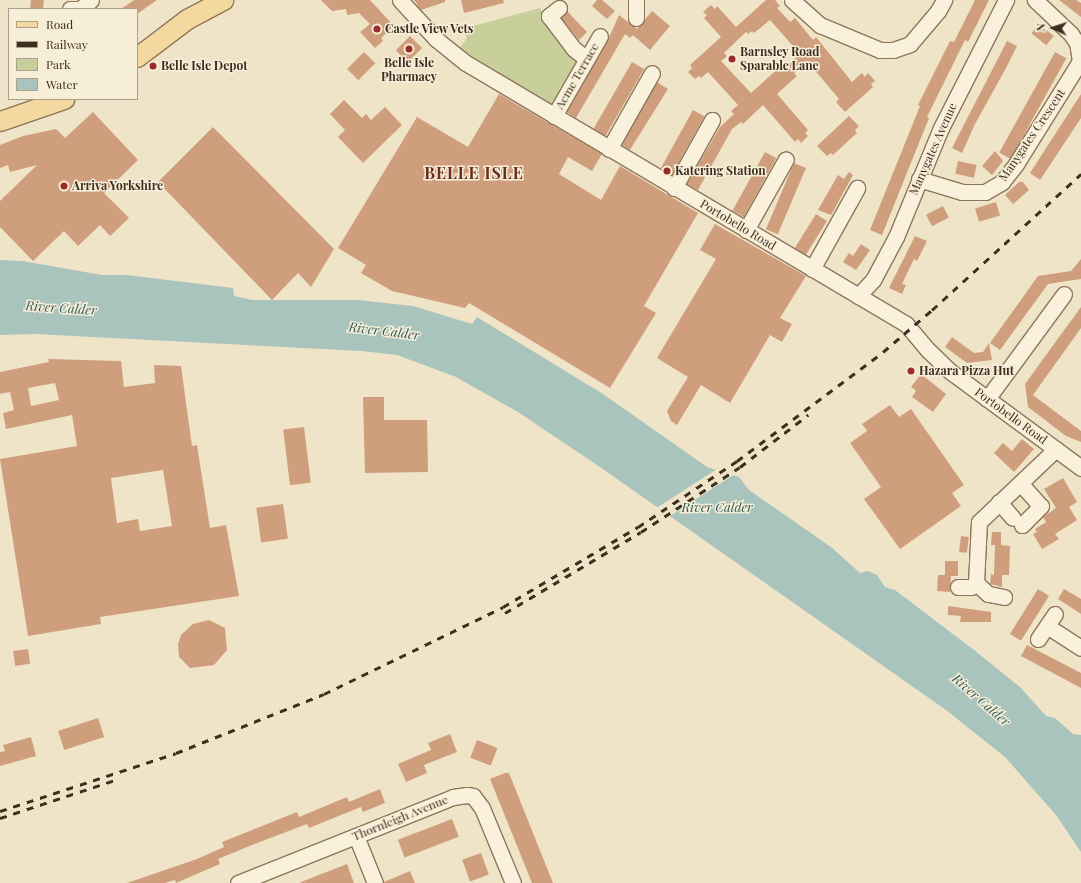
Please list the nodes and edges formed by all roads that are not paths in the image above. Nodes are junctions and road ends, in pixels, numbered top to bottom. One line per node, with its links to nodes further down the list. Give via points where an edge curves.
1 (91, 0): 9 (street)
2 (223, 0): 14 (main road, via 187,19)
3 (400, 0): 18 (street, Portobello Road, via 436,39 461,59)
4 (636, 0): 11 (street)
5 (792, 0): 6 (street, via 820,25 880,50 893,50 910,44)
6 (944, 0)
7 (1006, 0): 23 (street, Manygates Avenue, via 941,128)
8 (1035, 0): 13 (street, Manygates Crescent, via 1071,34)
9 (80, 8)
10 (559, 8): 15 (street, via 549,16 574,49)
11 (636, 18)
12 (600, 36): 15 (street, Acme Terrace)
13 (1080, 54): 23 (street, Manygates Crescent, via 1077,69 1002,182 985,192 975,193 948,189)
14 (138, 56)
15 (587, 58): 18 (street, Acme Terrace)
16 (652, 73): 21 (street)
17 (61, 100): 20 (main road)
18 (554, 116): 21 (street, Portobello Road)
19 (712, 120): 24 (street)
20 (0, 121)
21 (608, 149): 24 (street, Portobello Road)
22 (786, 159): 26 (street)
23 (919, 179): 29 (street, Manygates Avenue, via 883,262 873,280)
24 (674, 188): 26 (street, Portobello Road)
25 (857, 188): 27 (street)
26 (746, 230): 27 (street, Portobello Road)
27 (812, 269): 29 (street, Portobello Road)
28 (1064, 294): 30 (street)
29 (858, 296): 30 (street, Portobello Road, via 906,324 940,363)
30 (987, 399): 31 (street, Portobello Road)
31 (1056, 449): 32 (street, Portobello Road); 33 (street)
32 (1077, 463)
33 (1020, 483): 34 (street); 34 (street, via 1041,506 1017,521)
34 (999, 502): 35 (street, via 979,522)
35 (976, 583): 36 (street, via 971,587); 37 (street, via 988,594)
36 (958, 587)
37 (1004, 597)
38 (1038, 640): 39 (street, via 1051,620)
39 (1081, 648)
40 (356, 836): 41 (street, Thornleigh Avenue); 42 (street); 43 (street, Thornleigh Avenue, via 453,797 473,796 482,808)
41 (238, 883)
42 (375, 883)
43 (513, 883)

